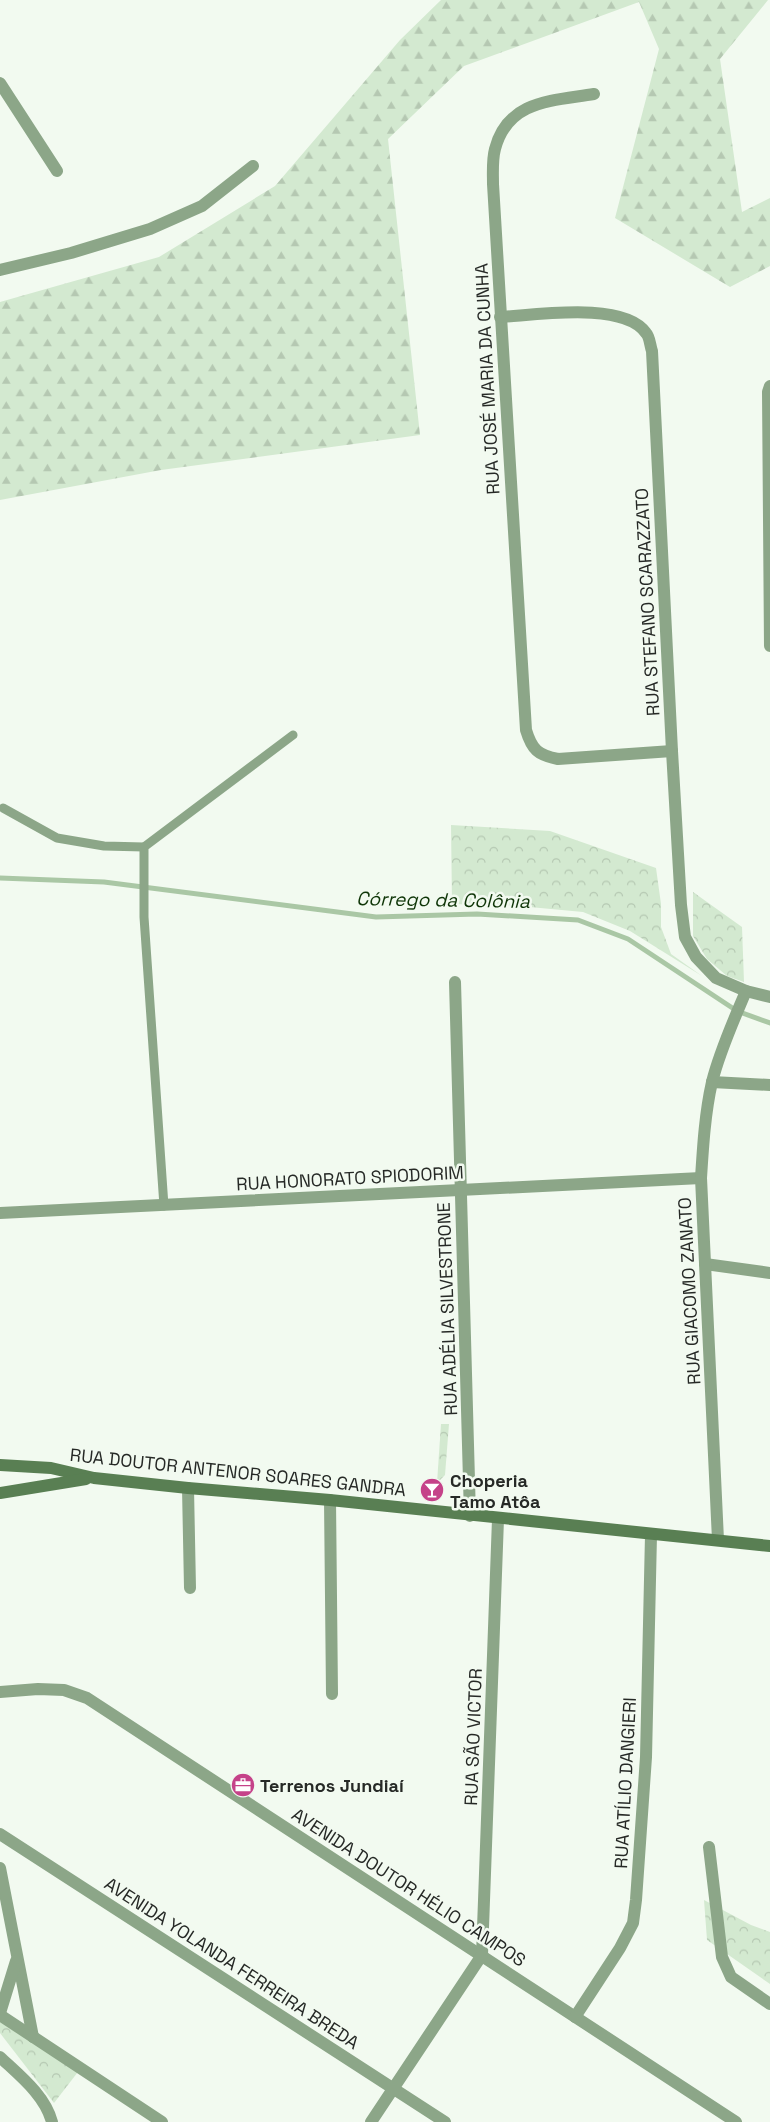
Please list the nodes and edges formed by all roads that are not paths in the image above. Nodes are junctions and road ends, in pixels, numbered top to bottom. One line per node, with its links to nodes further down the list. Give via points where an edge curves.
1 (0, 83): 3 (street)
2 (594, 94): 7 (street, RUA JOSÉ MARIA DA CUNHA, via 536,104 515,114 502,129 494,151 493,184)
3 (4, 97): 5 (street)
4 (253, 166): 6 (street, via 202,206 150,230)
5 (57, 171)
6 (0, 270)
7 (500, 317): 11 (street, RUA STEFANO SCARAZZATO, via 600,313 636,323 647,333 652,351); 11 (street, RUA JOSÉ MARIA DA CUNHA, via 526,730 530,743 536,752 558,759)
8 (769, 389): 9 (street)
9 (770, 646)
10 (293, 735): 13 (lane)
11 (672, 751): 15 (street, RUA STEFANO SCARAZZATO, via 685,937 696,957 716,978)
12 (3, 808): 13 (lane, via 57,838 104,846)
13 (144, 847): 21 (lane, via 144,917)
14 (455, 982): 20 (street, RUA ADÉLIA SILVESTRONE)
15 (744, 997): 16 (street, RUA STEFANO SCARAZZATO); 17 (street, RUA GIACOMO ZANATO)
16 (770, 997)
17 (712, 1082): 18 (street); 19 (street, RUA GIACOMO ZANATO)
18 (770, 1085)
19 (701, 1178): 20 (street, RUA HONORATO SPIODORIM); 23 (street, RUA GIACOMO ZANATO)
20 (462, 1190): 21 (street, RUA HONORATO SPIODORIM); 30 (street, RUA ADÉLIA SILVESTRONE)
21 (164, 1206): 22 (street, RUA HONORATO SPIODORIM)
22 (0, 1213)
23 (705, 1264): 24 (street); 33 (street, RUA GIACOMO ZANATO)
24 (770, 1273)
25 (0, 1465): 26 (main road, RUA DOUTOR ANTENOR SOARES GANDRA, via 51,1468)
26 (94, 1478): 27 (main road, RUA DOUTOR ANTENOR SOARES GANDRA); 28 (main road)
27 (188, 1488): 29 (main road, RUA DOUTOR ANTENOR SOARES GANDRA); 35 (street)
28 (0, 1493)
29 (330, 1500): 30 (main road, RUA DOUTOR ANTENOR SOARES GANDRA); 37 (street)
30 (470, 1516): 31 (main road, RUA DOUTOR ANTENOR SOARES GANDRA)
31 (498, 1519): 32 (main road, RUA DOUTOR ANTENOR SOARES GANDRA); 41 (street, RUA SÃO VICTOR)
32 (651, 1535): 33 (main road, RUA DOUTOR ANTENOR SOARES GANDRA); 45 (street, RUA ATÍLIO DANGIERI, via 646,1757 636,1900 632,1923 620,1948)
33 (718, 1540): 34 (main road, RUA DOUTOR ANTENOR SOARES GANDRA)
34 (770, 1546)
35 (190, 1588)
36 (0, 1692): 41 (street, AVENIDA DOUTOR HÉLIO CAMPOS, via 38,1688 64,1690 87,1698)
37 (332, 1694)
38 (0, 1834): 48 (street, AVENIDA YOLANDA FERREIRA BREDA)
39 (709, 1847): 43 (street, via 722,1957 731,1977)
40 (0, 1868): 42 (street)
41 (482, 1955): 45 (street, AVENIDA DOUTOR HÉLIO CAMPOS); 48 (street)
42 (17, 1959): 44 (street); 46 (street)
43 (770, 2004)
44 (0, 2014): 46 (street)
45 (575, 2017): 53 (street, AVENIDA DOUTOR HÉLIO CAMPOS)
46 (33, 2037): 50 (street)
47 (0, 2057): 49 (street, via 30,2085)
48 (394, 2089): 51 (street); 52 (street, AVENIDA YOLANDA FERREIRA BREDA)
49 (52, 2122)
50 (162, 2122)
51 (370, 2122)
52 (445, 2122)
53 (736, 2122)

